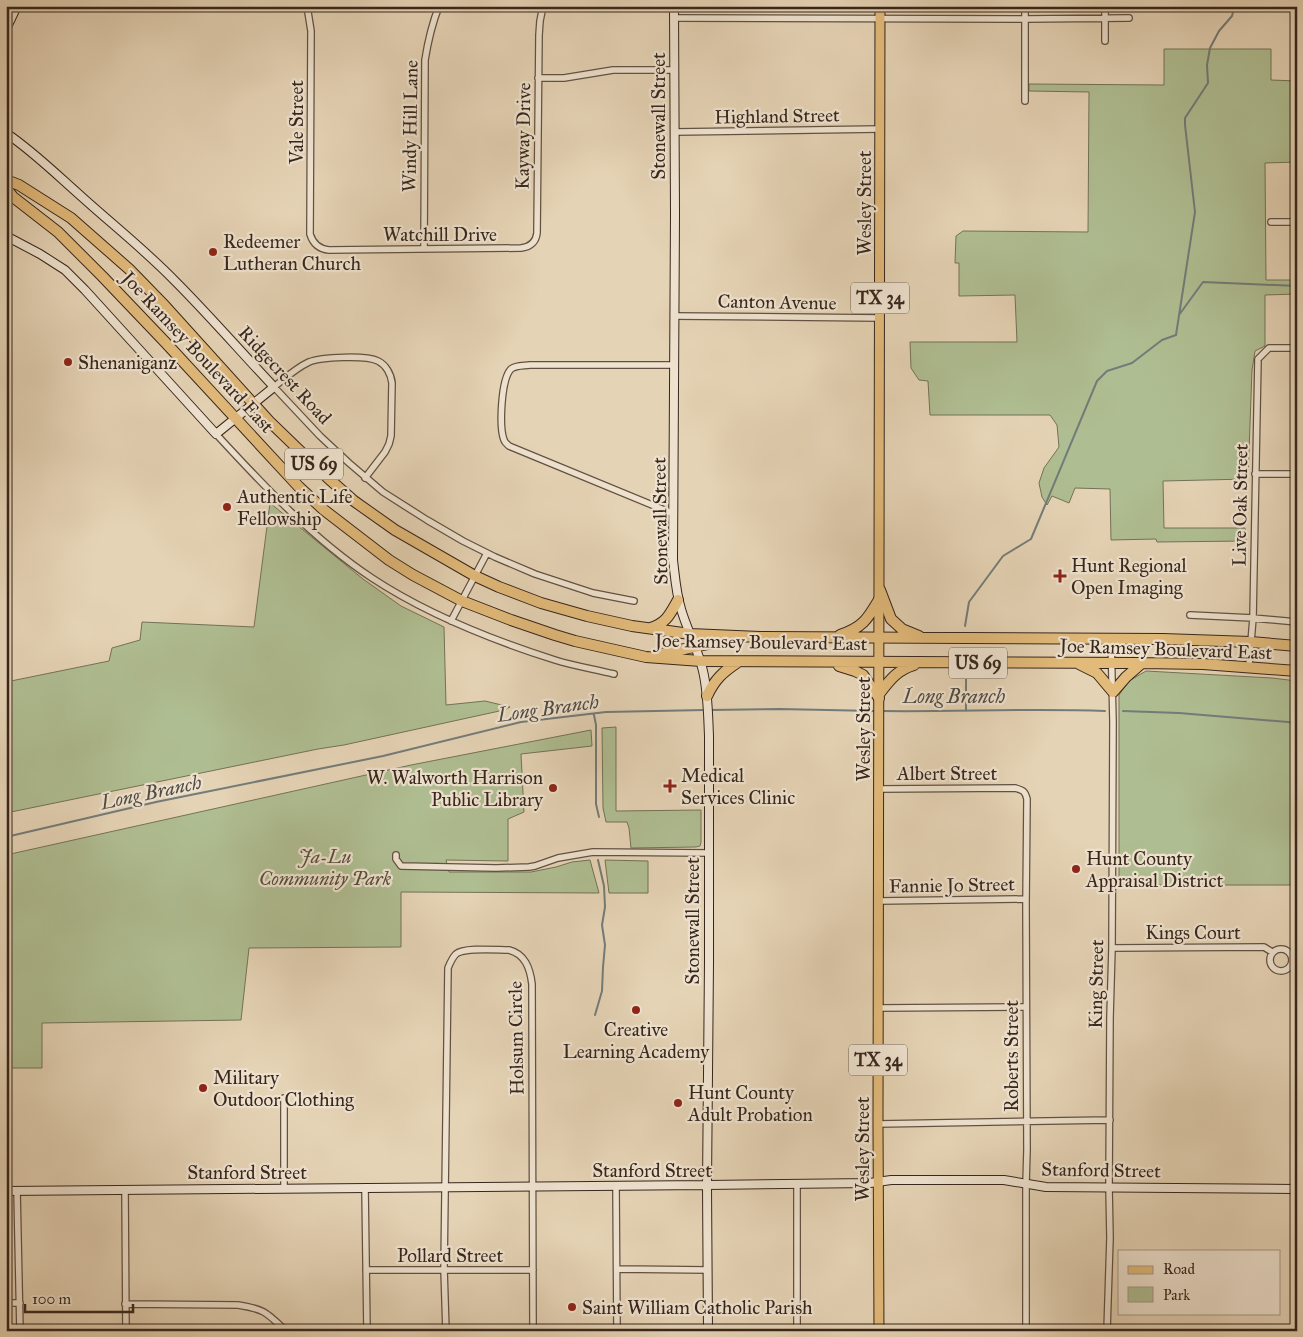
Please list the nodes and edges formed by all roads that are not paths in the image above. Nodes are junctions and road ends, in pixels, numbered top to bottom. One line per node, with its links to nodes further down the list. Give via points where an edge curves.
1 (17, 6): 14 (street)
2 (307, 6): 27 (street, Vale Street, via 311,31)
3 (439, 6): 29 (street, Windy Hill Lane, via 425,60)
4 (544, 6): 17 (street, Kayway Drive, via 539,26)
5 (674, 6): 9 (street, Stonewall Street)
6 (880, 6): 10 (main road, Wesley Street / TX 34)
7 (1025, 6): 13 (street)
8 (1105, 6): 11 (street)
9 (674, 18): 10 (street); 16 (street, Stonewall Street)
10 (880, 18): 13 (street); 19 (main road, Wesley Street / TX 34)
11 (1105, 18): 12 (street); 13 (street); 15 (street)
12 (1129, 18)
13 (1025, 19): 18 (street)
14 (6, 29)
15 (1105, 41)
16 (674, 70): 17 (street, via 613,70); 20 (street, Stonewall Street)
17 (538, 78): 28 (street, Kayway Drive, via 537,233 531,245)
18 (1025, 101)
19 (880, 129): 20 (street, Highland Street); 31 (main road, Wesley Street / TX 34)
20 (674, 132): 30 (street, Stonewall Street)
21 (6, 133): 34 (street, Ridgecrest Road, via 151,258)
22 (6, 180): 35 (highway, Joe Ramsey Boulevard East / US 69, via 71,218 128,269)
23 (6, 188): 36 (highway, Joe Ramsey Boulevard East / US 69, via 58,232)
24 (1270, 222): 25 (street)
25 (1297, 222)
26 (6, 236): 37 (street, via 65,270)
27 (312, 239): 29 (street, Watchill Drive, via 322,249 329,250)
28 (513, 248): 29 (street, Watchill Drive)
29 (424, 249)
30 (674, 316): 31 (street, Canton Avenue); 33 (street, Stonewall Street)
31 (880, 318): 44 (main road, Wesley Street / TX 34)
32 (1297, 348): 38 (street, Live Oak Street, via 1269,348 1258,359)
33 (674, 365): 41 (street, Stonewall Street); 41 (street, via 515,367 506,378 502,399 503,438 509,446)
34 (274, 387): 35 (street); 40 (street, Ridgecrest Road); 40 (street, via 314,360 372,359 383,365 392,383 391,436 385,452)
35 (254, 404): 36 (street); 43 (highway, Joe Ramsey Boulevard East / US 69, via 354,501 395,530)
36 (236, 418): 37 (street); 46 (highway, Joe Ramsey Boulevard East / US 69, via 324,510 389,560)
37 (216, 434): 50 (street, via 284,506 345,559 372,579)
38 (1255, 474): 39 (street); 49 (street, Live Oak Street)
39 (1297, 474)
40 (365, 478): 42 (street, Ridgecrest Road, via 427,520)
41 (674, 514): 45 (street, Stonewall Street, via 673,560)
42 (486, 553): 43 (street); 47 (street, Ridgecrest Road, via 535,574 593,593)
43 (475, 576): 46 (street); 52 (highway, Joe Ramsey Boulevard East / US 69, via 541,603)
44 (880, 594): 55 (highway, via 868,617 857,628); 56 (main road, Wesley Street / TX 34); 57 (highway, via 891,619 902,629)
45 (678, 600): 52 (highway, via 659,626); 53 (street, Stonewall Street)
46 (462, 601): 50 (street); 62 (highway, Joe Ramsey Boulevard East / US 69, via 555,635)
47 (634, 601)
48 (1190, 615): 49 (street)
49 (1253, 618): 51 (street); 59 (street, Live Oak Street)
50 (451, 621): 73 (street, via 555,660)
51 (1297, 622)
52 (648, 628): 53 (highway, Joe Ramsey Boulevard East / US 69)
53 (690, 634): 54 (highway, Joe Ramsey Boulevard East / US 69); 61 (street, Stonewall Street)
54 (738, 637): 55 (highway, Joe Ramsey Boulevard East / US 69); 61 (highway)
55 (831, 637): 56 (highway, Joe Ramsey Boulevard East / US 69)
56 (880, 637): 57 (highway, Joe Ramsey Boulevard East / US 69); 66 (main road, Wesley Street / TX 34)
57 (922, 638): 58 (highway, Joe Ramsey Boulevard East / US 69)
58 (1112, 638): 59 (highway, Joe Ramsey Boulevard East / US 69); 68 (street, King Street)
59 (1251, 642): 60 (highway, Joe Ramsey Boulevard East / US 69); 71 (street, Live Oak Street)
60 (1297, 646)
61 (695, 647): 62 (highway); 63 (street, Stonewall Street)
62 (646, 656): 63 (highway, Joe Ramsey Boulevard East / US 69)
63 (701, 662): 64 (highway, Joe Ramsey Boulevard East / US 69); 76 (street, Stonewall Street)
64 (738, 662): 65 (highway, Joe Ramsey Boulevard East / US 69); 76 (highway, via 723,672)
65 (826, 662): 66 (highway, Joe Ramsey Boulevard East / US 69); 75 (highway, via 864,675)
66 (879, 662): 67 (highway, Joe Ramsey Boulevard East / US 69); 75 (main road, Wesley Street / TX 34)
67 (920, 662): 69 (highway, Joe Ramsey Boulevard East / US 69); 75 (highway, via 898,672)
68 (1113, 662): 69 (highway, Joe Ramsey Boulevard East / US 69); 70 (highway, Joe Ramsey Boulevard East / US 69); 74 (street, King Street)
69 (1076, 663): 74 (highway, via 1097,673)
70 (1142, 663): 71 (highway, Joe Ramsey Boulevard East / US 69); 74 (highway)
71 (1248, 666): 72 (highway, Joe Ramsey Boulevard East / US 69)
72 (1297, 671)
73 (614, 674)
74 (1113, 692): 83 (street, King Street)
75 (879, 697): 78 (main road, Wesley Street / TX 34)
76 (707, 698): 79 (street, Stonewall Street)
77 (1015, 788): 78 (street, Albert Street); 81 (street, Roberts Street, via 1023,790 1027,799)
78 (879, 789): 82 (main road, Wesley Street / TX 34)
79 (708, 853): 80 (street, via 593,852 535,866 498,868 401,866); 95 (street, Stonewall Street)
80 (396, 855)
81 (1026, 899): 82 (street, Fannie Jo Street); 85 (street, Roberts Street)
82 (879, 901): 86 (main road, Wesley Street / TX 34)
83 (1112, 948): 84 (street, Kings Court, via 1264,947); 88 (street, King Street)
84 (1272, 952): 84 (street, via 1269,962 1273,968 1279,972 1290,967 1292,956 1287,950)
85 (1026, 1007): 86 (street); 89 (street, Roberts Street)
86 (879, 1008): 90 (main road, Wesley Street / TX 34)
87 (284, 1098): 99 (street)
88 (1110, 1120): 89 (street); 98 (street, King Street)
89 (1027, 1122): 90 (street); 93 (street, Roberts Street)
90 (878, 1124): 91 (main road, Wesley Street / TX 34)
91 (879, 1182): 92 (street, Stanford Street); 93 (street, Stanford Street, via 1004,1180); 122 (main road, Wesley Street / TX 34)
92 (797, 1184): 95 (street, Stanford Street); 121 (street)
93 (1026, 1184): 98 (street, Stanford Street); 123 (street, Roberts Street)
94 (616, 1186): 95 (street, Stanford Street); 97 (street, Stanford Street); 106 (street)
95 (707, 1186): 109 (street, Stonewall Street)
96 (446, 1187): 97 (street, Stanford Street); 97 (street, Holsum Circle, via 448,968 457,953 464,950 515,951 530,970); 100 (street, Stanford Street); 105 (street)
97 (533, 1187): 108 (street)
98 (1109, 1187): 101 (street, Stanford Street); 124 (street, King Street, via 1110,1266)
99 (284, 1188): 100 (street, Stanford Street); 104 (street, Stanford Street)
100 (366, 1188): 107 (street)
101 (1297, 1189)
102 (6, 1190): 103 (street, Stanford Street)
103 (17, 1190): 104 (street, Stanford Street); 111 (street)
104 (125, 1190): 112 (street)
105 (444, 1269): 107 (street, Pollard Street); 108 (street, Pollard Street); 117 (street)
106 (617, 1269): 109 (street); 119 (street)
107 (366, 1270): 116 (street)
108 (533, 1270): 118 (street)
109 (708, 1270): 120 (street, Stonewall Street)
110 (6, 1303): 111 (street)
111 (20, 1303): 113 (street)
112 (126, 1304): 114 (street); 115 (street, via 253,1307 268,1314)
113 (20, 1331)
114 (126, 1331)
115 (286, 1331)
116 (366, 1331)
117 (446, 1331)
118 (533, 1331)
119 (618, 1331)
120 (708, 1331)
121 (797, 1331)
122 (879, 1331)
123 (1026, 1331)
124 (1106, 1331)

